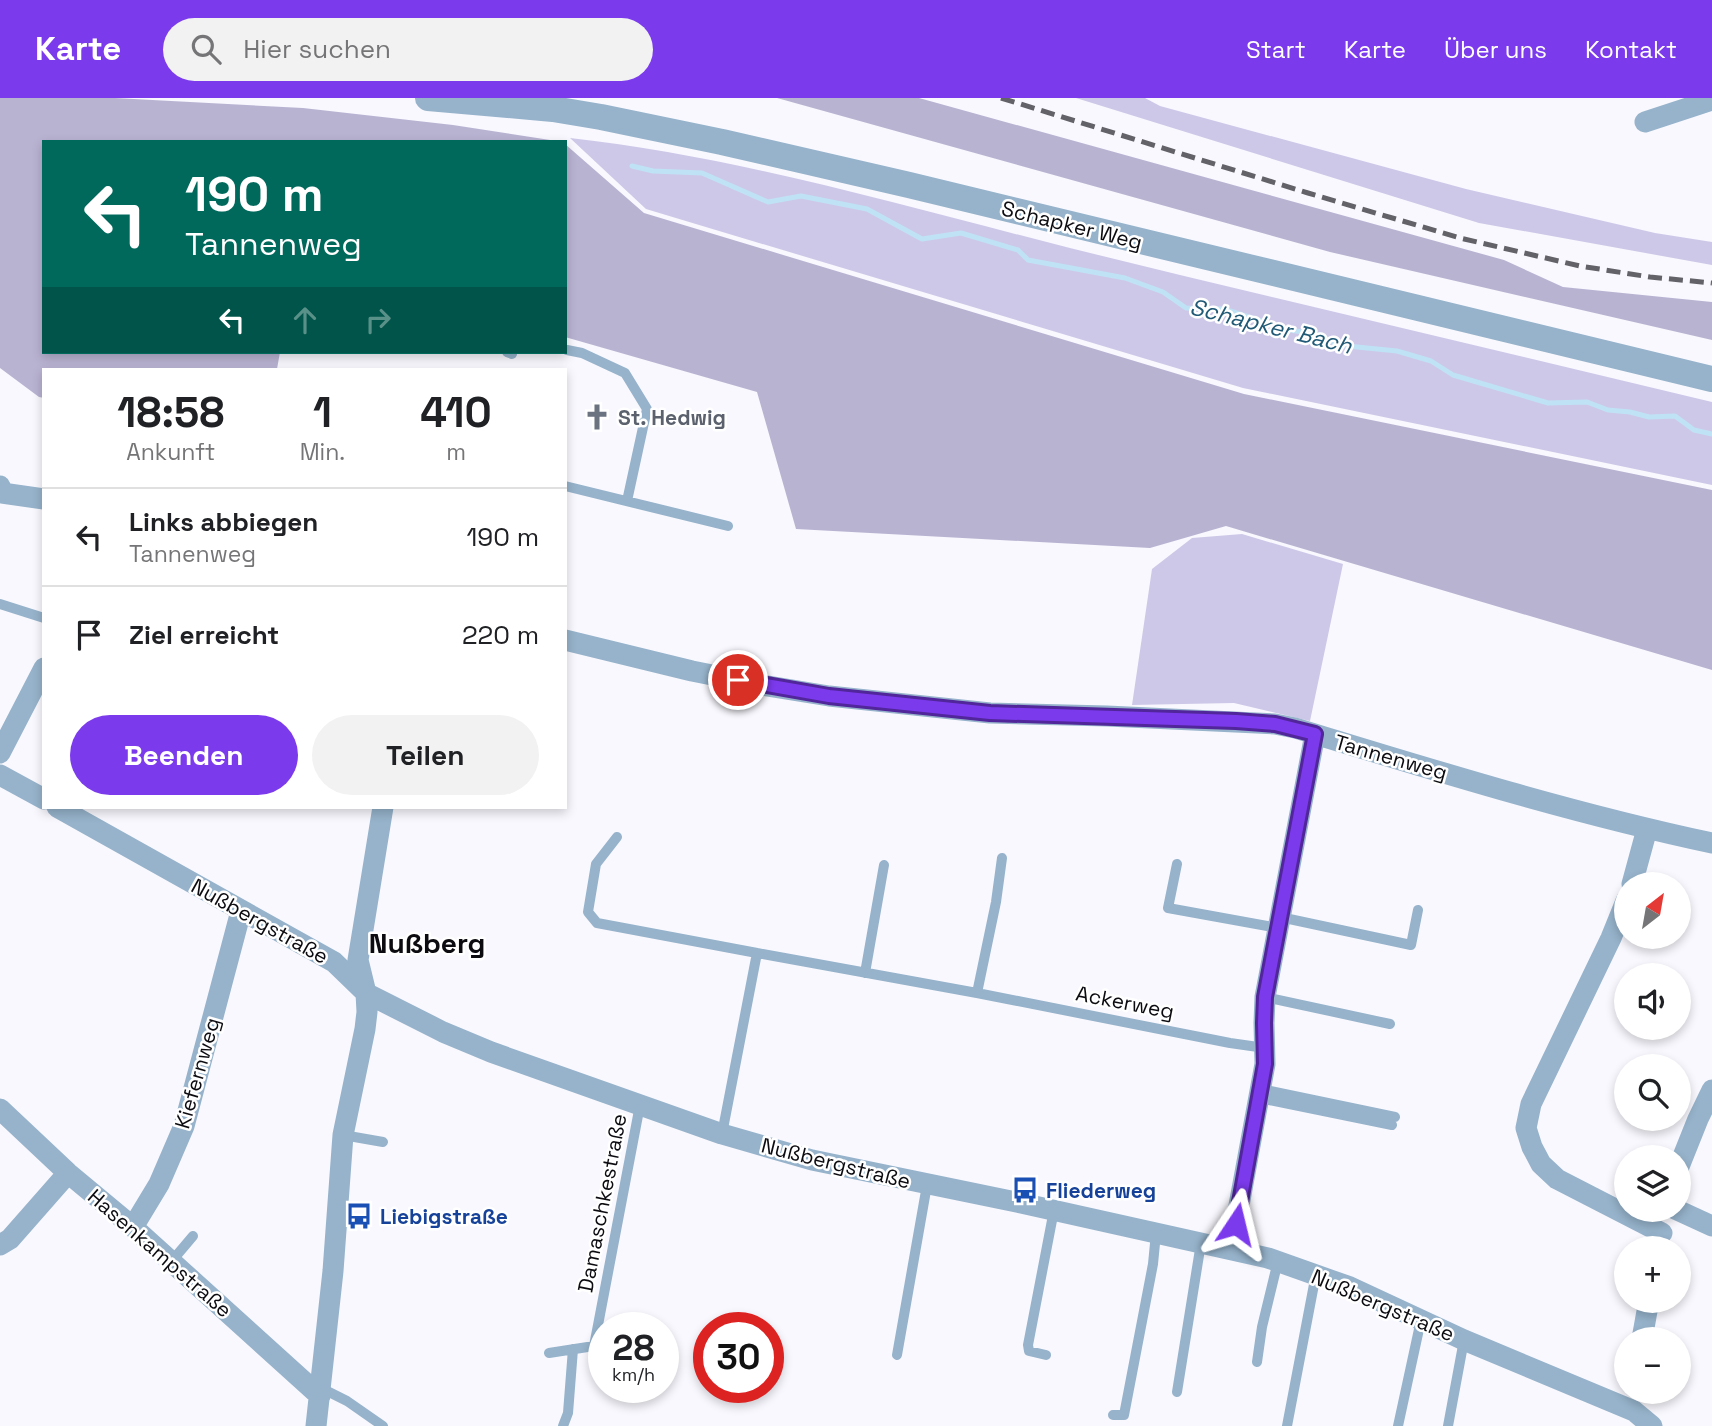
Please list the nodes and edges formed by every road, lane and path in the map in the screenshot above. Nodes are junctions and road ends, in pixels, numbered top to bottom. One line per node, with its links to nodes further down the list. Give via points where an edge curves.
1 (428, 98): 3 (street, Schapker Weg)
2 (1712, 100): 4 (street)
3 (554, 104): 6 (street, Schapker Weg)
4 (1645, 122)
5 (567, 350): 10 (lane, via 625,373 647,409)
6 (1712, 379)
7 (0, 486): 9 (street, via 2,493)
8 (567, 486): 10 (lane)
9 (42, 499)
10 (627, 501): 11 (lane)
11 (728, 526)
12 (0, 604): 13 (lane)
13 (42, 617)
14 (567, 640): 16 (street, Tannenweg, via 692,671 829,696 990,713 1275,724)
15 (42, 672): 17 (street)
16 (1315, 734): 22 (street, Tannenweg); 31 (street)
17 (0, 752)
18 (0, 775): 19 (street)
19 (42, 798)
20 (61, 809): 30 (street, Nußbergstraße)
21 (383, 809): 35 (street, via 358,960)
22 (1647, 829): 24 (street, Tannenweg); 28 (street)
23 (617, 837): 33 (lane, Ackerweg, via 596,864 587,912 597,923)
24 (1712, 843)
25 (1002, 858): 36 (lane)
26 (1178, 864): 31 (lane, via 1168,908)
27 (884, 865): 34 (lane)
28 (1635, 872)
29 (1418, 910): 31 (lane, via 1411,945)
30 (241, 911): 35 (street, Nußbergstraße, via 334,962); 54 (street, Kiefernweg, via 184,1126 159,1184)
31 (1279, 922): 37 (street)
32 (1614, 931): 56 (street, via 1531,1104 1526,1128 1542,1164 1557,1179)
33 (757, 953): 34 (lane, Ackerweg); 45 (lane)
34 (865, 973): 36 (lane, Ackerweg)
35 (366, 993): 42 (street, Nußbergstraße, via 491,1052); 46 (street, via 365,1030)
36 (977, 993): 39 (lane, Ackerweg)
37 (1265, 997): 38 (lane); 39 (street)
38 (1390, 1024)
39 (1265, 1048): 41 (street)
40 (1712, 1090): 48 (street)
41 (1260, 1094): 44 (lane); 60 (street)
42 (640, 1105): 45 (street, Nußbergstraße); 66 (lane, Damaschkestraße, via 594,1346)
43 (0, 1109): 49 (street, Hasenkampstraße)
44 (1393, 1121)
45 (722, 1134): 50 (street, Nußbergstraße, via 811,1160)
46 (343, 1135): 47 (lane); 71 (street)
47 (383, 1143)
48 (1687, 1145)
49 (68, 1173): 54 (street, Hasenkampstraße); 59 (street)
50 (928, 1185): 51 (street, Nußbergstraße); 69 (lane)
51 (1054, 1210): 55 (street, Nußbergstraße); 68 (lane, via 1028,1345 1030,1351)
52 (1691, 1216): 53 (street)
53 (1712, 1226)
54 (133, 1227): 62 (street, Hasenkampstraße)
55 (1156, 1233): 58 (street, Nußbergstraße); 74 (lane, via 1124,1415)
56 (1653, 1236)
57 (193, 1237): 62 (lane)
58 (1201, 1243): 60 (street, Nußbergstraße); 72 (lane)
59 (0, 1245)
60 (1231, 1250): 61 (street, Nußbergstraße)
61 (1278, 1261): 63 (street, Nußbergstraße); 70 (lane)
62 (171, 1262): 71 (street, Hasenkampstraße)
63 (1316, 1274): 64 (street, Nußbergstraße); 78 (lane)
64 (1421, 1320): 65 (street, Nußbergstraße); 79 (lane)
65 (1464, 1340): 73 (street, Nußbergstraße); 80 (lane)
66 (573, 1349): 67 (lane, Damaschkestraße); 77 (lane)
67 (549, 1353)
68 (1045, 1354)
69 (897, 1355)
70 (1257, 1362)
71 (321, 1392): 75 (street); 76 (lane, via 347,1401)
72 (1177, 1392)
73 (1634, 1410): 81 (street, Nußbergstraße)
74 (1113, 1415)
75 (316, 1426)
76 (383, 1426)
77 (563, 1426)
78 (1287, 1426)
79 (1398, 1426)
80 (1448, 1426)
81 (1652, 1426)

